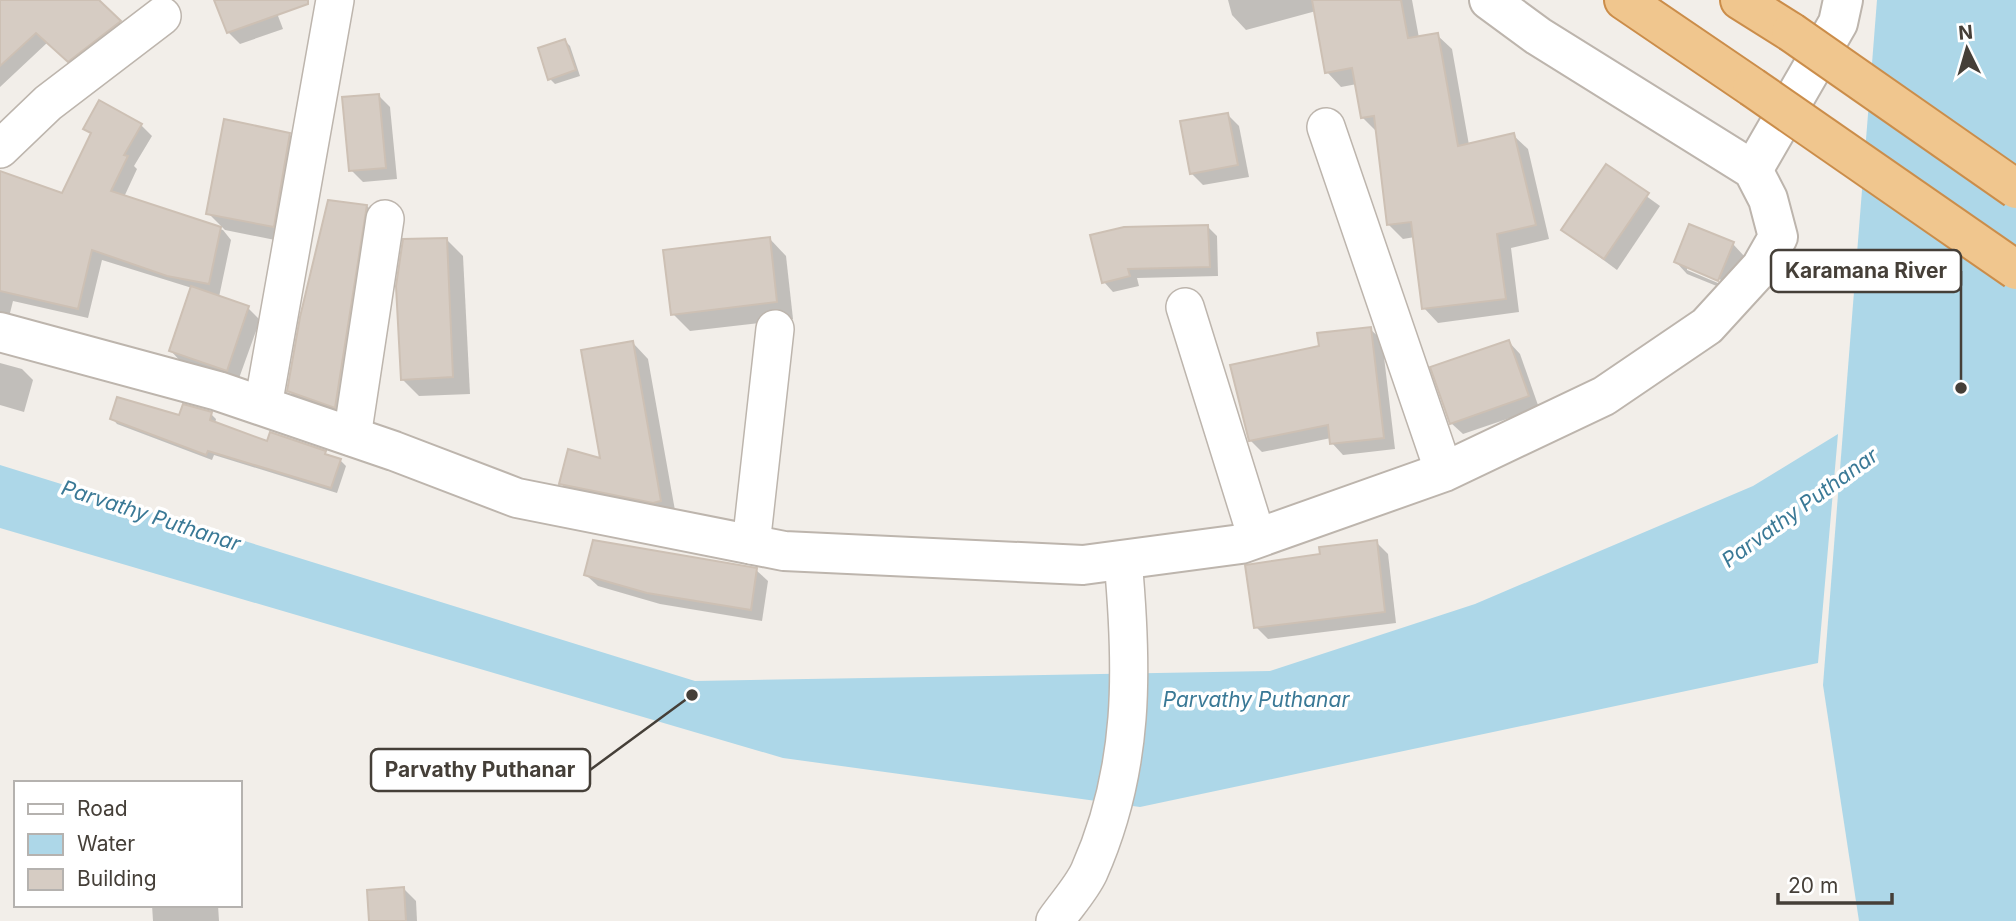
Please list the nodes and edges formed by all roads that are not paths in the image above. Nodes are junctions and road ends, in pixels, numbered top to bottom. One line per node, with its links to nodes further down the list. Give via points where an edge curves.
1 (335, 0): 16 (street)
2 (1489, 0): 9 (street, via 1538,36)
3 (1624, 0): 12 (highway, bridge)
4 (1741, 0): 10 (highway, bridge)
5 (1843, 0): 9 (street, via 1838,23)
6 (162, 16): 8 (street, via 48,103)
7 (1326, 127): 18 (street)
8 (0, 149)
9 (1753, 170): 18 (street, via 1768,199 1778,237 1761,267 1707,326 1604,396)
10 (2016, 189)
11 (385, 219): 17 (street)
12 (2016, 270)
13 (1185, 307): 19 (street)
14 (775, 329): 20 (street)
15 (0, 332): 16 (street)
16 (262, 406): 17 (street)
17 (352, 437): 20 (street, via 517,498)
18 (1444, 472): 19 (street)
19 (1257, 538): 21 (street)
20 (751, 545): 21 (street, via 784,551 1083,565)
21 (1123, 560): 22 (street, via 1131,649 1127,733 1109,818 1088,874)
22 (1055, 921)

